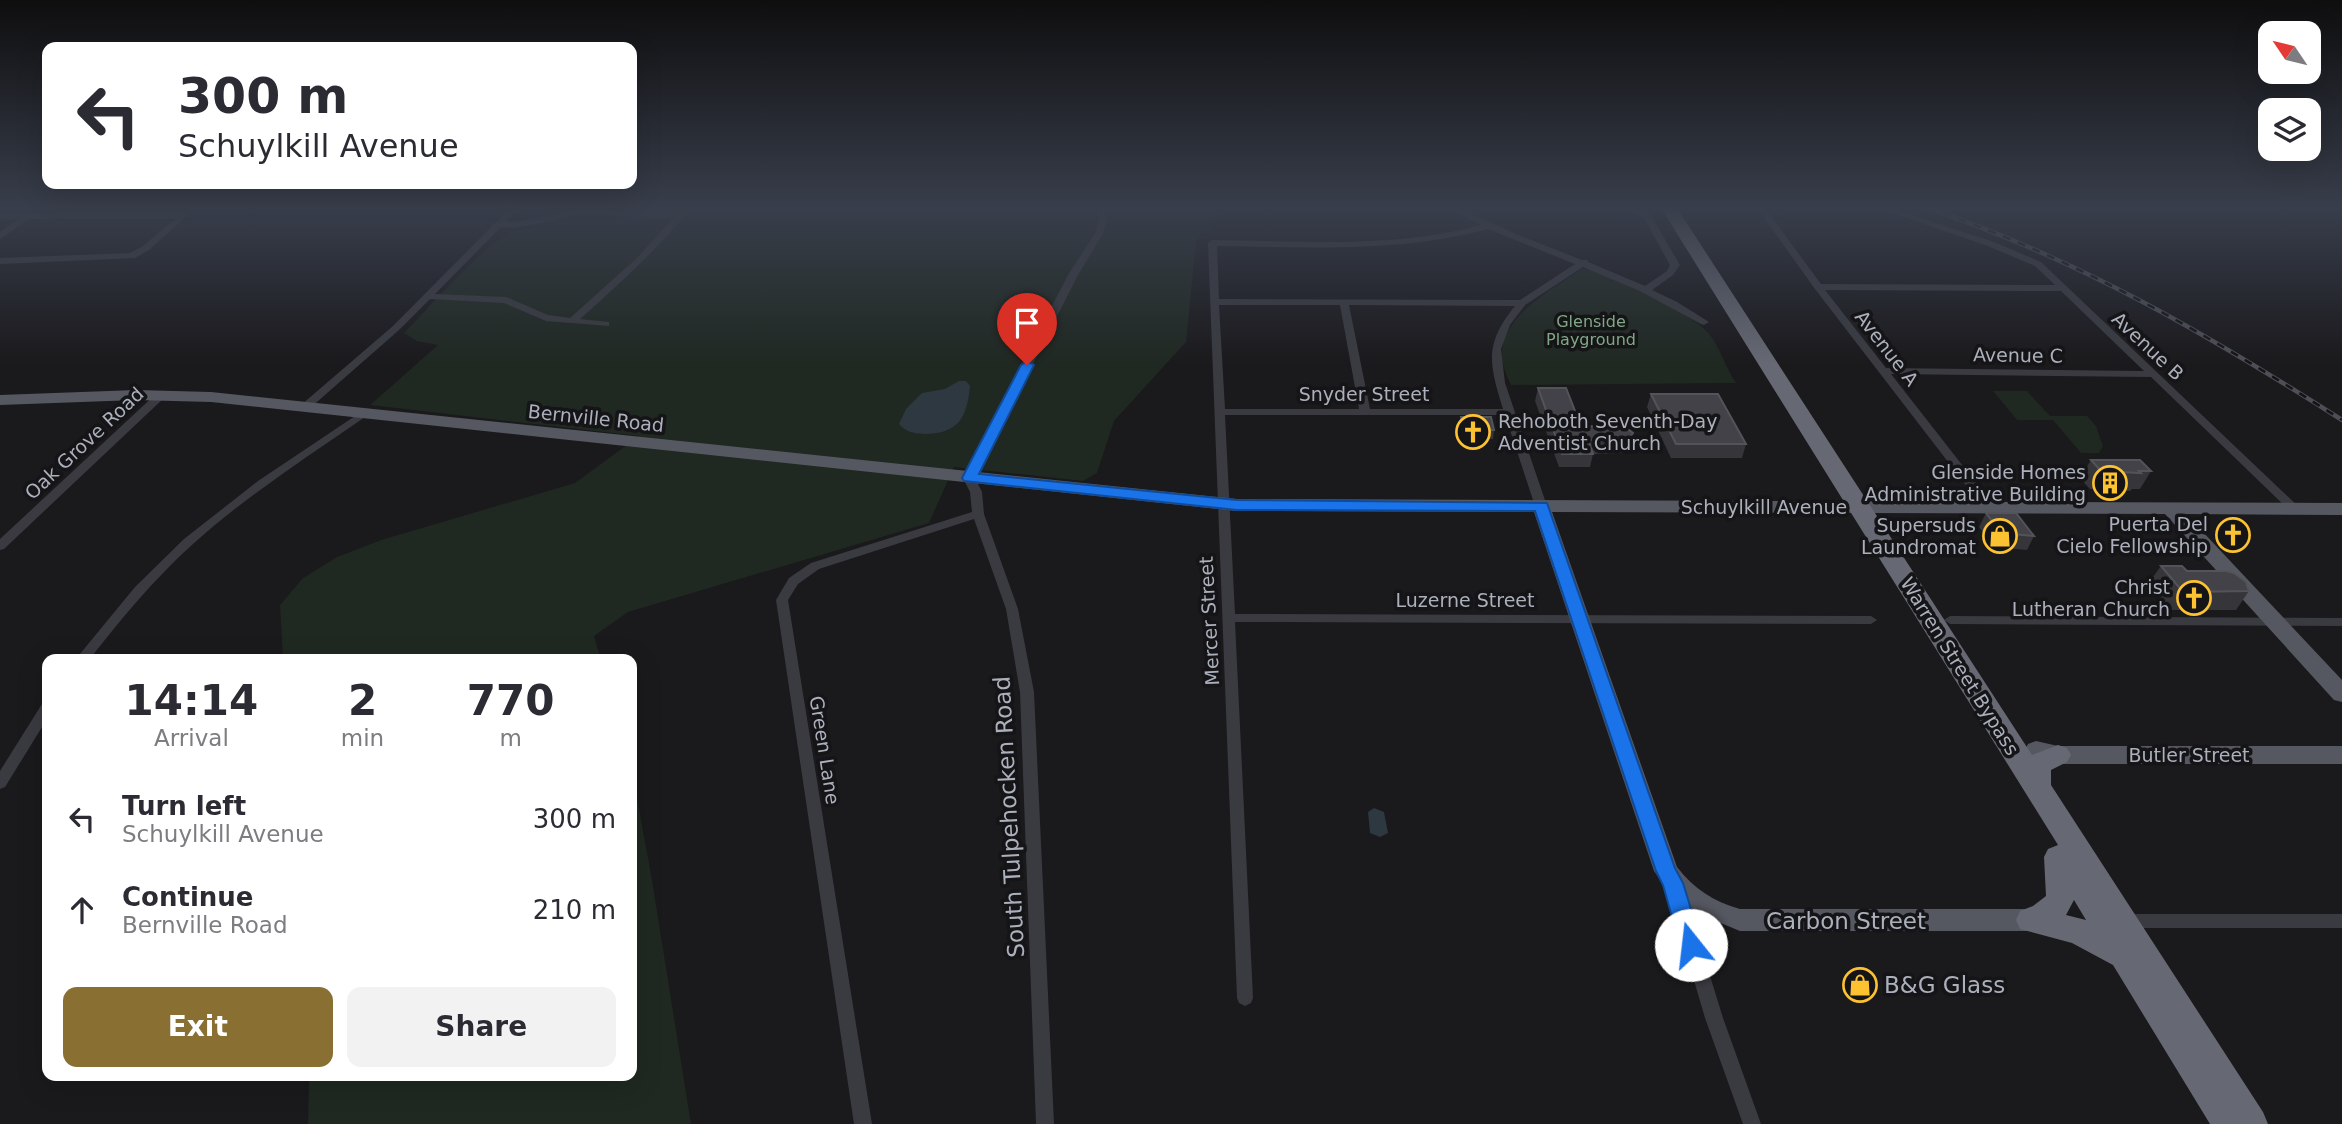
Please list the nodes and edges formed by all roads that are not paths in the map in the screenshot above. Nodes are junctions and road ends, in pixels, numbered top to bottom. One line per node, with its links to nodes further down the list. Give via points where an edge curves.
1 (463, 260): 15 (street)
2 (639, 260): 19 (street)
3 (1082, 260): 31 (street)
4 (1213, 260): 16 (street, Mercer Street)
5 (1580, 260): 11 (street)
6 (1673, 260): 14 (street, via 1676,267)
7 (1685, 260): 50 (highway, Warren Street Bypass)
8 (1701, 260): 50 (highway, Warren Street Bypass)
9 (1799, 260): 12 (street, Avenue A)
10 (2032, 260): 13 (street, Avenue B)
11 (1584, 262): 14 (street); 18 (street)
12 (1818, 287): 13 (street); 22 (street, Avenue A)
13 (2061, 288): 23 (street, Avenue B)
14 (1647, 289): 20 (street)
15 (427, 296): 19 (street, via 506,300 546,318); 26 (street, via 341,379)
16 (1214, 302): 17 (street); 27 (street, Mercer Street)
17 (1344, 303): 18 (street); 28 (street)
18 (1522, 303): 29 (street, via 1505,324 1496,349 1497,373)
19 (572, 321): 21 (street)
20 (1704, 322)
21 (606, 324)
22 (1883, 371): 23 (street, Avenue C); 35 (street, Avenue A)
23 (2152, 374): 37 (street, Avenue B)
24 (161, 395): 25 (main road, Bernville Road); 26 (main road, Bernville Road); 40 (street, Oak Grove Road)
25 (0, 400)
26 (304, 407): 30 (main road, Bernville Road)
27 (1219, 412): 28 (street, Snyder Street); 33 (street, Mercer Street)
28 (1366, 412): 29 (street, Snyder Street)
29 (1510, 412): 34 (street)
30 (361, 415): 31 (main road, Bernville Road); 47 (street, via 191,538)
31 (970, 478): 32 (main road, Bernville Road); 39 (street, South Tulpehocken Road)
32 (1186, 500): 33 (main road, Schuylkill Avenue)
33 (1223, 504): 34 (main road, Schuylkill Avenue); 41 (street, Mercer Street)
34 (1541, 506): 35 (main road, Schuylkill Avenue); 42 (main road)
35 (1989, 508): 36 (main road, Schuylkill Avenue)
36 (2170, 508): 37 (main road, Schuylkill Avenue); 45 (main road)
37 (2295, 509): 38 (main road, Schuylkill Avenue)
38 (2342, 509)
39 (978, 514): 62 (street, Green Lane, via 815,566 793,581 782,600); 63 (street, South Tulpehocken Road, via 1012,609 1027,692)
40 (0, 546)
41 (1228, 618): 42 (street, Luzerne Street); 61 (street, Mercer Street)
42 (1581, 620): 43 (street, Luzerne Street); 56 (main road)
43 (1871, 620)
44 (1950, 620): 45 (street)
45 (2276, 622): 46 (street); 48 (main road)
46 (2342, 622)
47 (87, 654)
48 (2342, 694)
49 (42, 716): 53 (street)
50 (1994, 733): 51 (highway); 54 (highway, Warren Street Bypass); 55 (highway, Warren Street Bypass)
51 (2047, 752): 52 (main road, Butler Street); 54 (highway, via 2048,758 2038,765)
52 (2342, 755)
53 (0, 783)
54 (2038, 790): 58 (highway, Warren Street Bypass)
55 (2056, 847): 57 (highway, via 2060,900 2050,914); 60 (highway, Warren Street Bypass)
56 (1673, 883): 57 (main road, Carbon Street, via 1709,909 1740,920); 64 (street)
57 (2031, 920): 60 (highway, via 2079,931)
58 (2122, 921): 59 (street); 66 (highway, Warren Street Bypass)
59 (2342, 921)
60 (2126, 959): 65 (highway, Warren Street Bypass)
61 (1245, 998)
62 (863, 1124)
63 (1045, 1124)
64 (1752, 1124)
65 (2229, 1124)
66 (2250, 1124)

